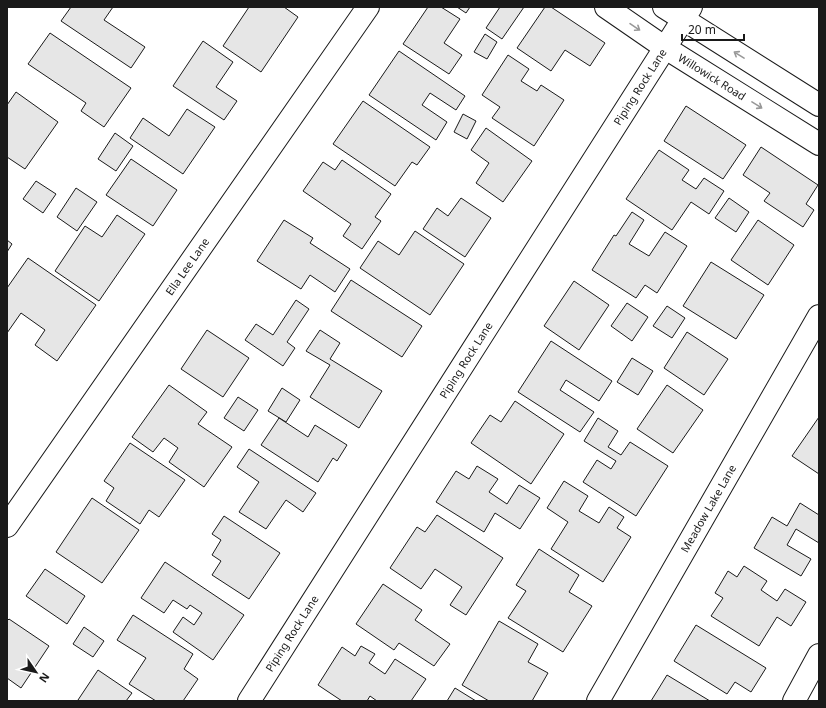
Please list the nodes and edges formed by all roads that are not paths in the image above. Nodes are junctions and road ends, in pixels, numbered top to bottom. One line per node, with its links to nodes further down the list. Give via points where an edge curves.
1 (368, 7): 9 (street, Ella Lee Lane)
2 (606, 7): 5 (street, Willowick Road, one-way to 5)
3 (664, 7): 4 (street)
4 (687, 13): 5 (street, Piping Rock Lane); 6 (street, one-way to 4)
5 (664, 47): 7 (street, Willowick Road, one-way to 7); 11 (street, Piping Rock Lane)
6 (819, 106)
7 (819, 144)
8 (819, 316): 12 (street, Meadow Lake Lane)
9 (7, 526)
10 (819, 655): 13 (street)
11 (249, 701)
12 (598, 701)
13 (794, 701)

